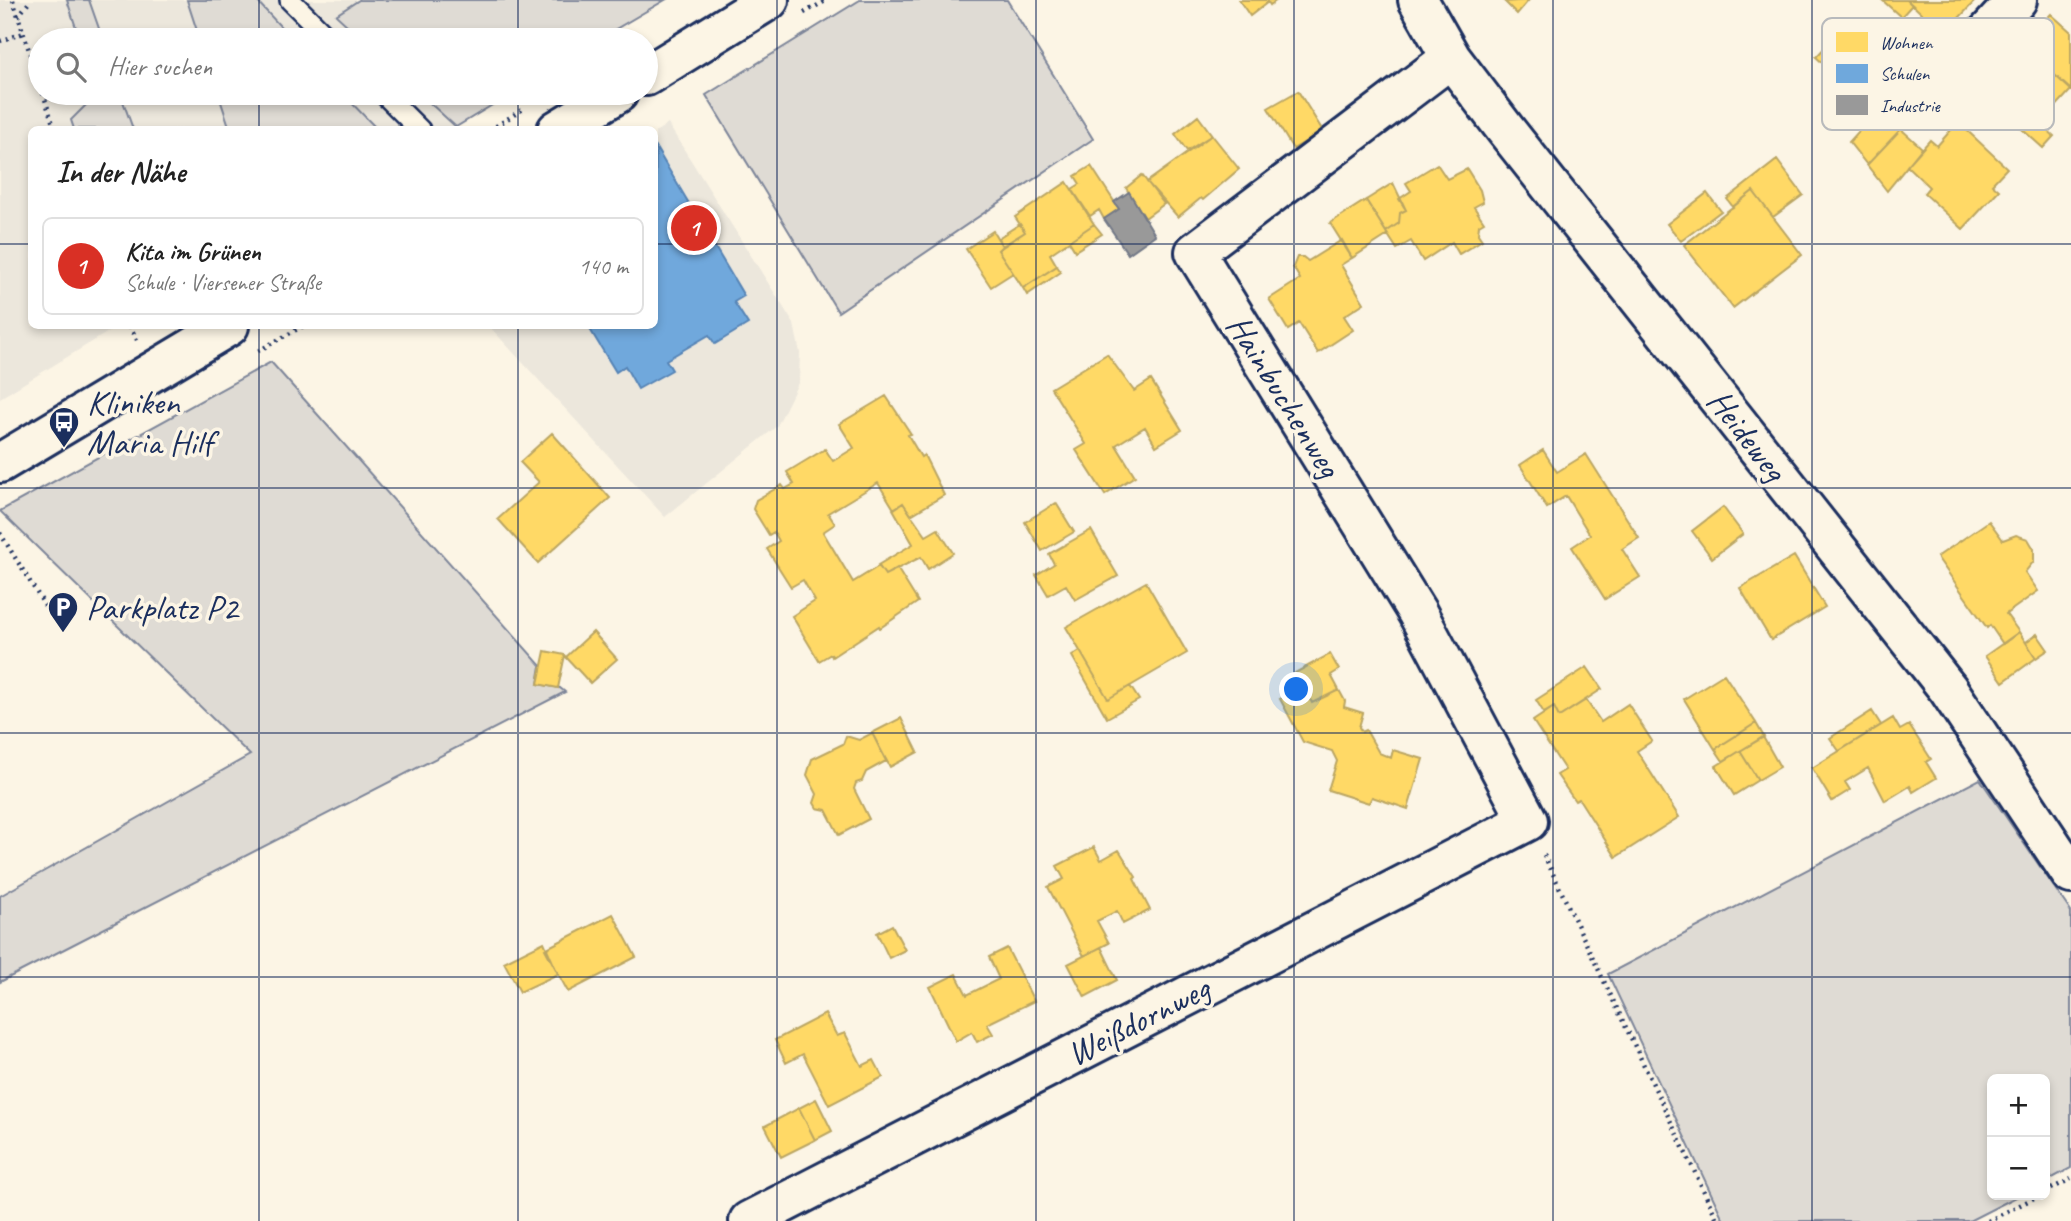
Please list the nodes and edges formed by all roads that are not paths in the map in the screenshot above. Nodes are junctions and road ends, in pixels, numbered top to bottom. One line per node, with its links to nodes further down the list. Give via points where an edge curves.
1 (290, 0): 6 (lane)
2 (769, 0): 8 (street)
3 (1418, 0): 7 (street, Heideweg)
4 (2017, 0): 5 (street)
5 (2000, 18)
6 (318, 28)
7 (1451, 58): 15 (street, Hainbuchenweg, via 1195,253 1417,612); 16 (street, Heideweg, via 1948,689)
8 (658, 69)
9 (395, 105): 12 (lane)
10 (581, 105): 11 (street)
11 (544, 117)
12 (416, 126)
13 (224, 329): 14 (street)
14 (0, 463)
15 (1528, 821): 17 (street, Weißdornweg)
16 (2071, 874)
17 (749, 1221)

